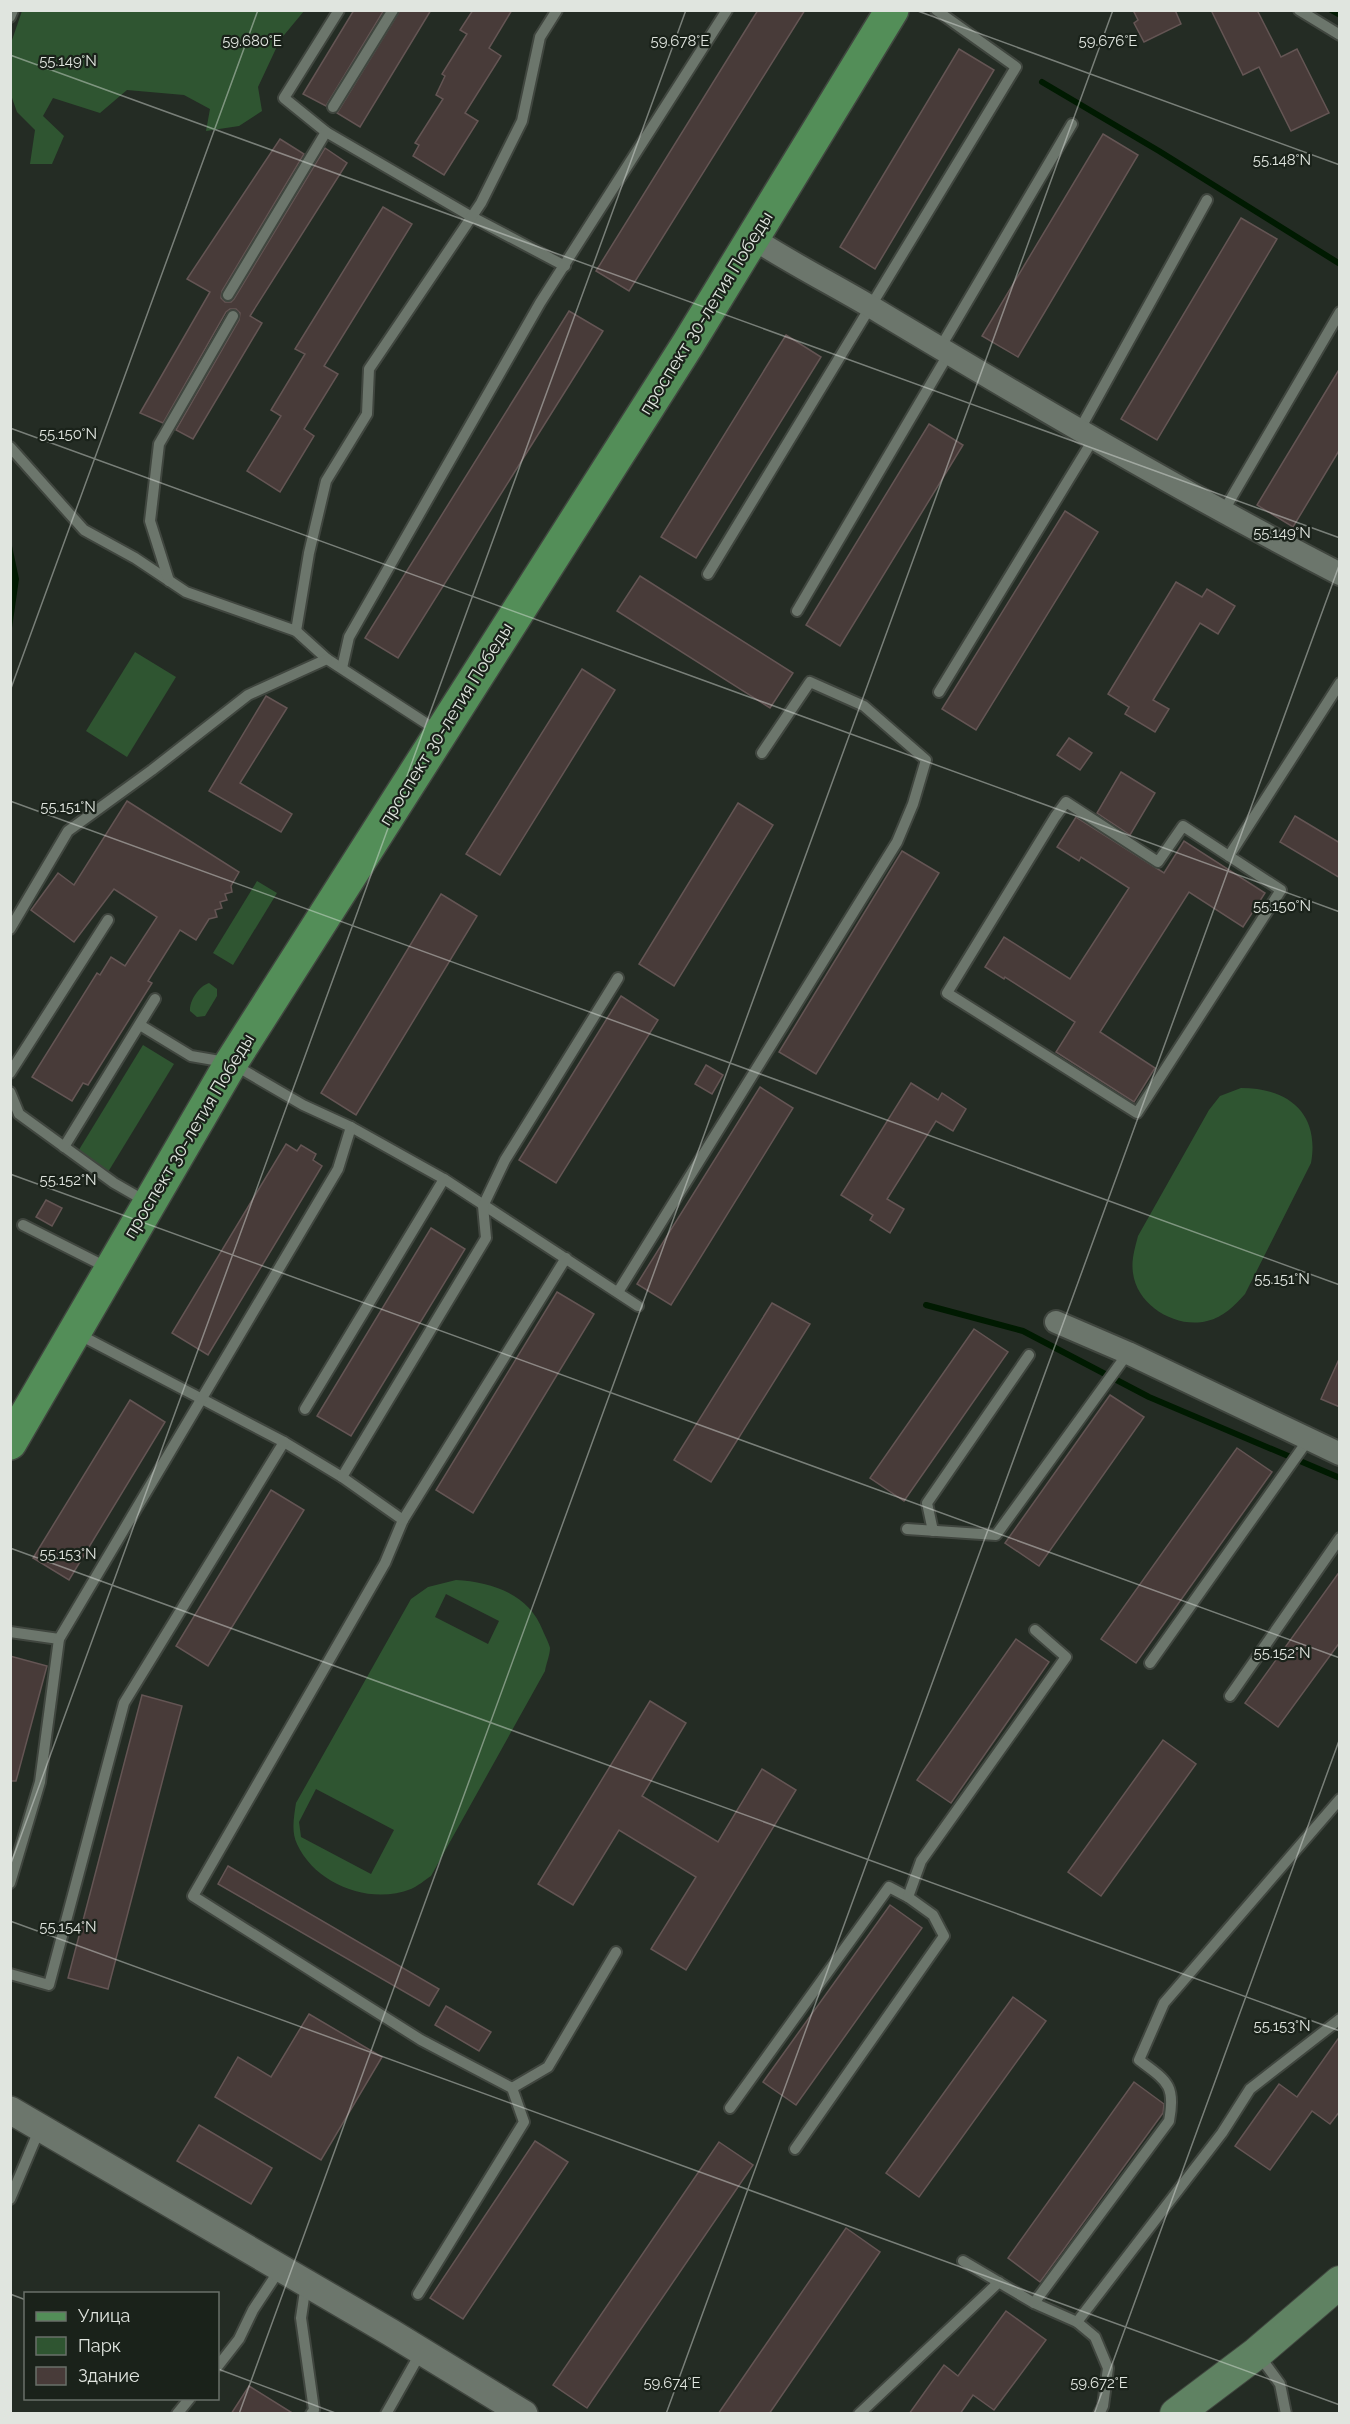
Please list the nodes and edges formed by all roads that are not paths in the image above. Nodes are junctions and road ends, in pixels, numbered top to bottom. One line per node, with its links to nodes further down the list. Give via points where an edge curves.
1 (13, 10): 9 (lane)
2 (339, 10): 13 (lane, via 284,98)
3 (393, 10): 11 (lane)
4 (557, 10): 15 (lane, via 540,37 522,121)
5 (727, 10): 17 (lane)
6 (892, 10): 16 (main road, проспект 30-летия Победы)
7 (936, 10): 19 (lane, via 1016,67)
8 (1299, 10): 10 (lane)
9 (10, 17)
10 (1340, 35)
11 (333, 107)
12 (1072, 123): 22 (lane)
13 (326, 132): 15 (lane); 18 (lane)
14 (1207, 200): 23 (lane)
15 (471, 217): 17 (lane); 30 (lane, via 369,369 367,414 326,481)
16 (754, 238): 19 (street, via 796,266); 35 (main road, проспект 30-летия Победы)
17 (565, 266): 32 (lane, via 349,637)
18 (228, 295)
19 (871, 306): 22 (street); 26 (lane)
20 (1340, 312): 25 (lane)
21 (233, 316): 28 (lane, via 159,444 150,521)
22 (944, 351): 23 (street); 29 (lane)
23 (1087, 433): 25 (street); 34 (lane)
24 (10, 447): 28 (lane, via 84,530)
25 (1222, 513): 27 (street)
26 (708, 574)
27 (1340, 574)
28 (169, 581): 30 (lane, via 186,592)
29 (797, 611)
30 (296, 631): 31 (lane)
31 (327, 659): 32 (lane); 39 (lane, via 248,695 68,831)
32 (342, 668): 35 (lane)
33 (1340, 683): 37 (lane)
34 (939, 692)
35 (440, 732): 43 (main road, проспект 30-летия Победы)
36 (762, 753): 54 (lane, via 810,682 864,706 926,760 914,804 897,842)
37 (1229, 856): 37 (lane, via 1281,890 1137,1113 947,993 1066,802 1158,862 1183,826)
38 (108, 920): 44 (lane)
39 (10, 928)
40 (618, 978): 50 (lane, via 505,1160)
41 (155, 999): 42 (lane)
42 (140, 1024): 43 (lane, via 191,1056); 47 (lane)
43 (231, 1064): 46 (lane); 49 (main road, проспект 30-летия Победы)
44 (10, 1072)
45 (10, 1092): 47 (lane, via 19,1114)
46 (351, 1127): 48 (lane); 60 (lane, via 338,1169)
47 (64, 1147): 49 (lane)
48 (444, 1179): 50 (lane); 61 (lane)
49 (150, 1204): 53 (main road, проспект 30-летия Победы)
50 (483, 1206): 52 (lane); 66 (lane, via 486,1238)
51 (23, 1225): 53 (lane)
52 (566, 1258): 54 (lane); 67 (lane)
53 (111, 1269): 57 (main road, проспект 30-летия Победы)
54 (618, 1292): 55 (lane)
55 (638, 1306)
56 (1056, 1322): 58 (street)
57 (74, 1332): 60 (lane); 64 (main road, проспект 30-летия Победы)
58 (1128, 1353): 62 (street); 69 (lane, via 996,1535)
59 (1029, 1355): 69 (lane, via 927,1503)
60 (201, 1398): 63 (lane); 73 (lane)
61 (304, 1409)
62 (1308, 1440): 65 (street); 74 (lane)
63 (284, 1442): 66 (lane); 80 (lane, via 124,1703 49,1985)
64 (10, 1443)
65 (1340, 1454)
66 (342, 1477): 67 (lane)
67 (403, 1520): 82 (lane, via 385,1563 193,1896 421,2040)
68 (907, 1529): 69 (lane)
69 (933, 1531)
70 (1340, 1538): 75 (lane)
71 (1035, 1630): 78 (lane, via 1066,1657 921,1861)
72 (10, 1632): 73 (lane)
73 (59, 1639): 77 (lane, via 40,1782)
74 (1150, 1663)
75 (1230, 1696)
76 (1340, 1799): 94 (lane, via 1164,2003 1139,2060 1164,2079 1173,2100 1168,2121)
77 (10, 1883)
78 (908, 1897): 83 (lane, via 889,1887); 86 (lane, via 933,1914 944,1936)
79 (616, 1952): 82 (lane, via 548,2067)
80 (10, 1974)
81 (1340, 2019): 95 (lane, via 1250,2090 1222,2133)
82 (512, 2088): 93 (lane, via 524,2122)
83 (730, 2108)
84 (10, 2110): 85 (street)
85 (41, 2128): 87 (lane); 89 (street)
86 (795, 2149)
87 (10, 2199)
88 (963, 2261): 90 (lane)
89 (280, 2269): 92 (street); 98 (lane, via 239,2339)
90 (999, 2282): 94 (lane); 104 (lane)
91 (1340, 2282): 97 (main road)
92 (306, 2284): 96 (street); 101 (lane, via 301,2318 314,2410)
93 (418, 2294)
94 (1034, 2302): 95 (lane)
95 (1077, 2322): 105 (lane, via 1095,2337 1108,2368)
96 (421, 2352): 102 (lane); 103 (street)
97 (1257, 2353): 106 (main road); 107 (lane, via 1280,2384)
98 (219, 2365)
99 (188, 2400): 100 (lane)
100 (177, 2414)
101 (311, 2414)
102 (386, 2414)
103 (524, 2414)
104 (859, 2414)
105 (1099, 2414)
106 (1176, 2414)
107 (1286, 2414)

